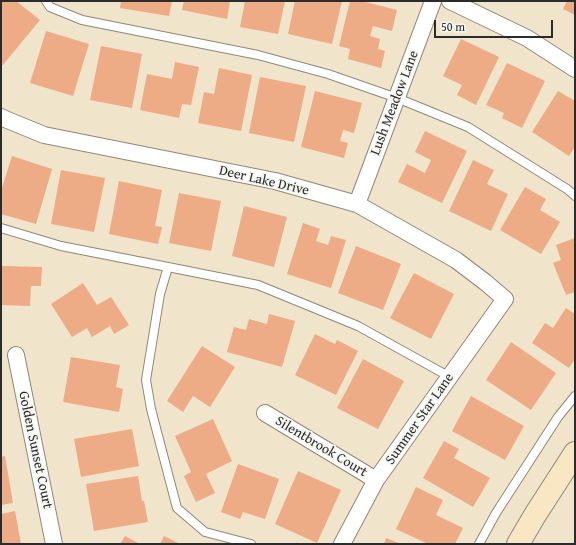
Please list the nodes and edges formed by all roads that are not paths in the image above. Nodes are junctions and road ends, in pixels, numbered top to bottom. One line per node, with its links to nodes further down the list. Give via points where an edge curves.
1 (46, 1): 5 (lane, via 50,7 82,20 258,55 328,74)
2 (433, 1): 5 (street, Lush Meadow Lane)
3 (450, 1): 4 (street, via 527,38)
4 (575, 69)
5 (397, 98): 7 (lane, via 468,126); 8 (street, Lush Meadow Lane)
6 (1, 116): 8 (street, Deer Lake Drive, via 44,135 275,182)
7 (575, 196)
8 (357, 204): 11 (street, Deer Lake Drive, via 456,260)
9 (1, 228): 10 (lane, via 61,246)
10 (168, 267): 13 (lane, via 258,284 358,326); 19 (lane, via 160,294 146,380 177,508 205,532)
11 (505, 299): 13 (street, Summer Star Lane)
12 (16, 355): 18 (street, Golden Sunset Court)
13 (450, 377): 17 (street, Summer Star Lane)
14 (575, 396): 21 (lane, via 558,417)
15 (265, 413): 17 (street, Silentbrook Court)
16 (575, 453): 22 (main road)
17 (376, 480): 20 (street, Summer Star Lane)
18 (54, 544)
19 (252, 544)
20 (342, 544)
21 (478, 544)
22 (518, 544)

